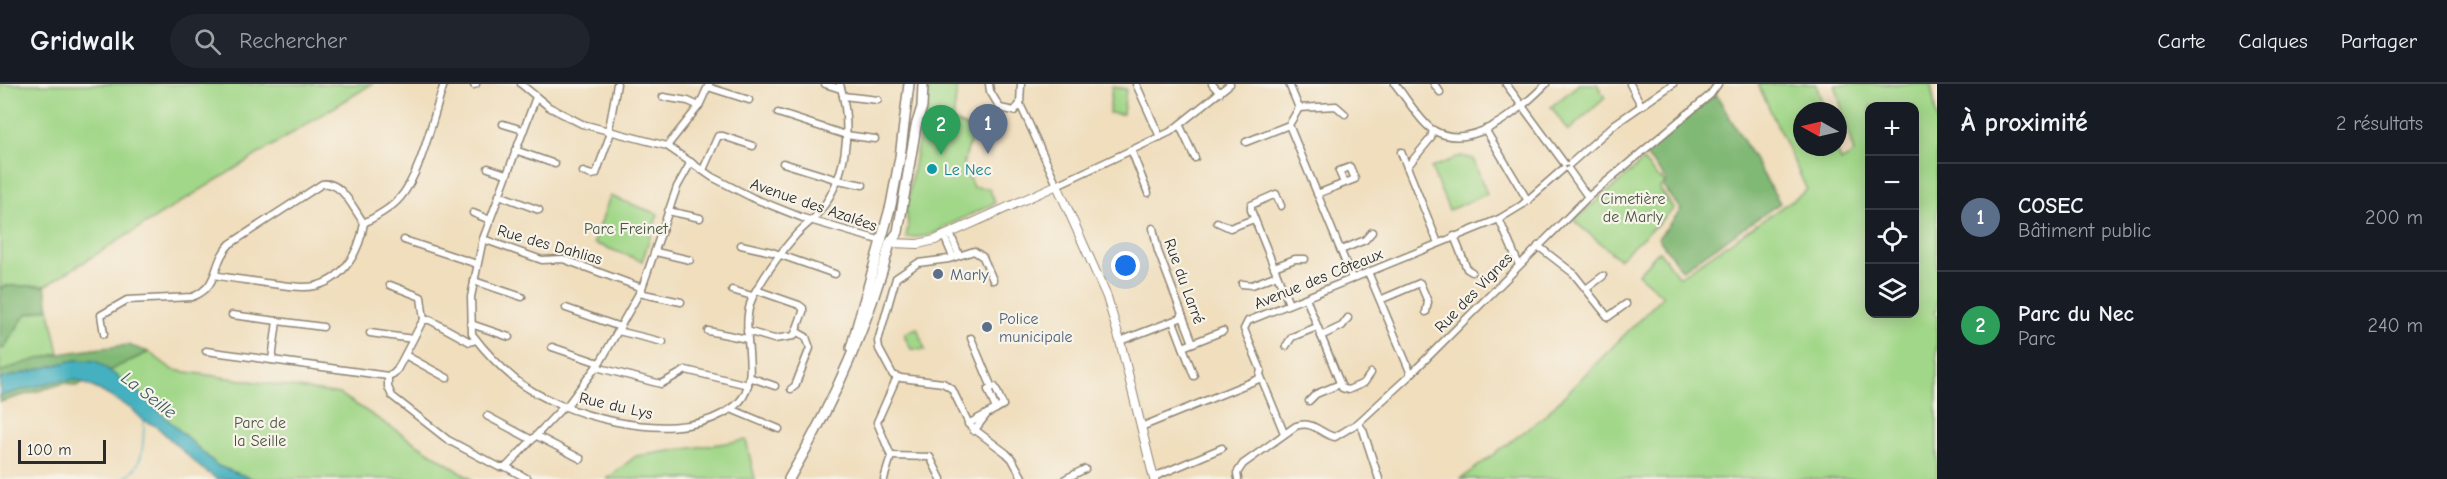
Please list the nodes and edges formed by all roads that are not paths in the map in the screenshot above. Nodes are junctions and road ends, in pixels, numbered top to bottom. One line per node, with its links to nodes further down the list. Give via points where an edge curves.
1 (444, 84): 80 (street, via 409,185 393,204)
2 (522, 84): 24 (street, Avenue des Azalées)
3 (617, 84): 41 (street)
4 (825, 84): 21 (street)
5 (909, 84): 87 (main road)
6 (923, 84): 87 (main road, via 902,216 898,232)
7 (989, 84): 28 (street, via 1000,108 1014,111)
8 (1021, 84): 28 (street)
9 (1136, 84): 43 (street)
10 (1212, 84): 23 (street)
11 (1230, 84): 23 (street)
12 (1289, 84): 32 (street)
13 (1395, 84): 40 (street)
14 (1434, 84): 22 (street)
15 (1506, 84): 31 (street)
16 (1546, 84): 31 (street)
17 (1630, 84): 29 (street)
18 (1673, 84): 29 (street, Avenue des Côteaux)
19 (1718, 84): 68 (street, Rue des Vignes, via 1710,95)
20 (709, 85): 26 (street); 30 (street)
21 (841, 90): 27 (street); 42 (street)
22 (1440, 92)
23 (1220, 93): 37 (street)
24 (536, 97): 39 (street); 41 (street, Avenue des Azalées, via 566,117)
25 (663, 97): 30 (street)
26 (749, 100)
27 (879, 100)
28 (1020, 104): 63 (street)
29 (1641, 105): 55 (street, Avenue des Côteaux)
30 (699, 106): 46 (street)
31 (1523, 107): 38 (street); 55 (street)
32 (1299, 108): 34 (street, via 1336,106); 36 (street)
33 (778, 113): 42 (street)
34 (1345, 114)
35 (503, 124): 39 (street)
36 (1289, 125): 45 (street); 66 (street)
37 (1180, 126): 43 (street); 51 (street)
38 (1485, 129): 40 (street, via 1460,135); 69 (street)
39 (523, 130): 48 (street)
40 (1433, 130): 56 (street)
41 (609, 132): 46 (street, Avenue des Azalées); 59 (street, via 596,174)
42 (846, 135): 44 (street); 61 (street)
43 (1160, 137): 49 (street)
44 (875, 139)
45 (1246, 142)
46 (667, 146): 52 (street, Avenue des Azalées)
47 (753, 146): 58 (street, via 718,136)
48 (515, 150): 54 (street); 60 (street)
49 (1132, 152): 63 (street); 65 (street)
50 (1401, 152): 56 (street)
51 (1196, 158)
52 (692, 162): 58 (street, Avenue des Azalées); 72 (street)
53 (783, 163): 61 (street)
54 (555, 164)
55 (1566, 166): 68 (street); 69 (street, Avenue des Côteaux)
56 (1407, 167): 88 (street)
57 (488, 168): 60 (street)
58 (703, 170): 78 (street, Avenue des Azalées, via 753,198)
59 (583, 172)
60 (506, 174): 67 (street)
61 (838, 180): 64 (street); 78 (street)
62 (1344, 183): 66 (street)
63 (1057, 184): 83 (street); 145 (street, via 1103,285)
64 (863, 185)
65 (1148, 193)
66 (1317, 194): 91 (street)
67 (499, 195): 71 (street); 77 (street)
68 (1588, 197): 90 (street, Rue des Vignes)
69 (1528, 201): 76 (street, Avenue des Côteaux)
70 (1281, 206): 75 (street, via 1276,194 1254,202)
71 (538, 210)
72 (668, 211): 74 (street); 92 (street)
73 (473, 213): 77 (street)
74 (700, 218)
75 (1254, 219): 79 (street, via 1230,228); 99 (street)
76 (1499, 219): 84 (street, Avenue des Côteaux); 98 (street)
77 (490, 220): 85 (street)
78 (811, 220): 87 (street, Avenue des Azalées); 93 (street)
79 (1217, 222)
80 (364, 224): 103 (street, via 349,264 325,282 302,287); 103 (street, via 338,186 322,184 230,244)
81 (1153, 228): 124 (street, Rue du Larré)
82 (1372, 232): 91 (street, via 1365,240)
83 (947, 234): 87 (street, via 927,242); 94 (street)
84 (1454, 236): 88 (street, Avenue des Côteaux); 101 (street, via 1467,269)
85 (483, 239): 97 (street); 113 (street, Rue des Dahlias, via 542,260 563,259)
86 (404, 240): 97 (street)
87 (886, 242): 187 (main road, via 860,336 818,428)
88 (1437, 243): 100 (street, Avenue des Côteaux)
89 (741, 245): 93 (street)
90 (1538, 246): 98 (street, Rue des Vignes); 111 (street, via 1573,273)
91 (1341, 250): 106 (street)
92 (656, 252): 95 (street); 113 (street)
93 (781, 256): 102 (street); 114 (street)
94 (956, 256): 107 (street, via 970,251 980,254); 160 (street, via 918,263 896,278 878,345)
95 (690, 260)
96 (1305, 260): 99 (street, via 1295,259)
97 (477, 264): 108 (street)
98 (1519, 264): 156 (street, Rue des Vignes)
99 (1274, 267): 104 (street)
100 (1368, 272): 106 (street, Avenue des Côteaux); 117 (street)
101 (1472, 272)
102 (835, 274)
103 (215, 275): 138 (street, via 208,287 192,297 122,302 101,315)
104 (1277, 276): 109 (street, via 1252,285); 119 (street)
105 (1603, 276): 111 (street)
106 (1352, 278): 116 (street, Avenue des Côteaux)
107 (993, 280)
108 (474, 281): 115 (street); 129 (street)
109 (1242, 284)
110 (390, 285): 126 (street, via 419,296)
111 (1586, 289): 120 (street, via 1608,317)
112 (732, 290): 114 (street)
113 (641, 291): 118 (street, Rue des Dahlias); 132 (street)
114 (754, 293): 134 (street); 135 (street, via 803,308)
115 (522, 297)
116 (1306, 298): 119 (street, Avenue des Côteaux); 131 (street)
117 (1380, 300): 122 (street, via 1420,284 1428,302); 156 (street)
118 (681, 302)
119 (1289, 304): 161 (street, Avenue des Côteaux, via 1245,324)
120 (1626, 304)
121 (566, 308): 132 (street)
122 (1426, 312)
123 (232, 315): 127 (street)
124 (1184, 317): 128 (street); 147 (street, Rue du Larré)
125 (1348, 318): 139 (street, via 1342,326)
126 (424, 320): 142 (street); 144 (street, via 470,342)
127 (277, 321): 130 (street); 153 (street)
128 (1173, 321): 145 (street); 150 (street)
129 (471, 324): 140 (street); 144 (street)
130 (323, 327)
131 (1317, 327): 139 (street); 148 (street, via 1292,337)
132 (619, 329): 146 (street); 154 (street)
133 (708, 331): 143 (street)
134 (747, 332): 135 (street, via 774,339 788,338); 143 (street)
135 (797, 332): 166 (street, via 806,337 810,348)
136 (1223, 332): 147 (street, Rue du Larré)
137 (370, 333): 142 (street)
138 (104, 334)
139 (1321, 336): 163 (street)
140 (509, 337)
141 (971, 338): 170 (street, via 992,388 988,390 996,409)
142 (413, 339): 152 (street)
143 (747, 339): 159 (street)
144 (476, 340): 168 (street, Rue du Lys, via 516,380)
145 (1120, 341): 174 (street)
146 (663, 342)
147 (1193, 343): 150 (street, Rue du Larré)
148 (1286, 346)
149 (552, 347): 154 (street)
150 (1183, 347): 158 (street)
151 (206, 351): 153 (street)
152 (405, 355): 157 (street); 162 (street)
153 (272, 360): 157 (street)
154 (598, 365): 164 (street, via 661,384 686,370); 168 (street)
155 (1371, 373): 163 (street, via 1364,383 1348,390)
156 (1411, 374): 172 (street, Rue des Vignes)
157 (388, 376): 182 (street, via 389,392 401,404 448,440)
158 (1194, 376)
159 (749, 377): 164 (street); 165 (street)
160 (897, 377): 173 (street, via 947,385); 180 (street, via 877,422)
161 (1261, 377): 174 (street); 177 (street, Avenue des Côteaux)
162 (447, 378)
163 (1341, 384): 167 (street)
164 (748, 386): 169 (street, Rue du Lys, via 740,402)
165 (775, 386)
166 (791, 389)
167 (1309, 401)
168 (565, 406): 169 (street, Rue du Lys, via 652,428 699,423); 178 (street)
169 (731, 409): 175 (street)
170 (987, 414): 173 (street); 176 (street)
171 (487, 416): 178 (street)
172 (1358, 423): 177 (street, Rue des Vignes, via 1335,437 1305,423); 192 (street)
173 (968, 424): 176 (street)
174 (1141, 427): 185 (street)
175 (779, 429)
176 (974, 431): 190 (street, via 1006,453)
177 (1284, 433): 184 (street, Rue des Vignes, via 1243,464)
178 (534, 438): 181 (street); 182 (street)
179 (1222, 448): 185 (street)
180 (891, 456): 188 (street); 189 (street, via 930,457)
181 (581, 459)
182 (506, 467): 186 (street)
183 (1085, 469): 191 (street)
184 (1238, 476)
185 (1154, 478)
186 (528, 479)
187 (789, 479)
188 (884, 479)
189 (941, 479)
190 (1023, 479)
191 (1065, 479)
192 (1379, 479)

